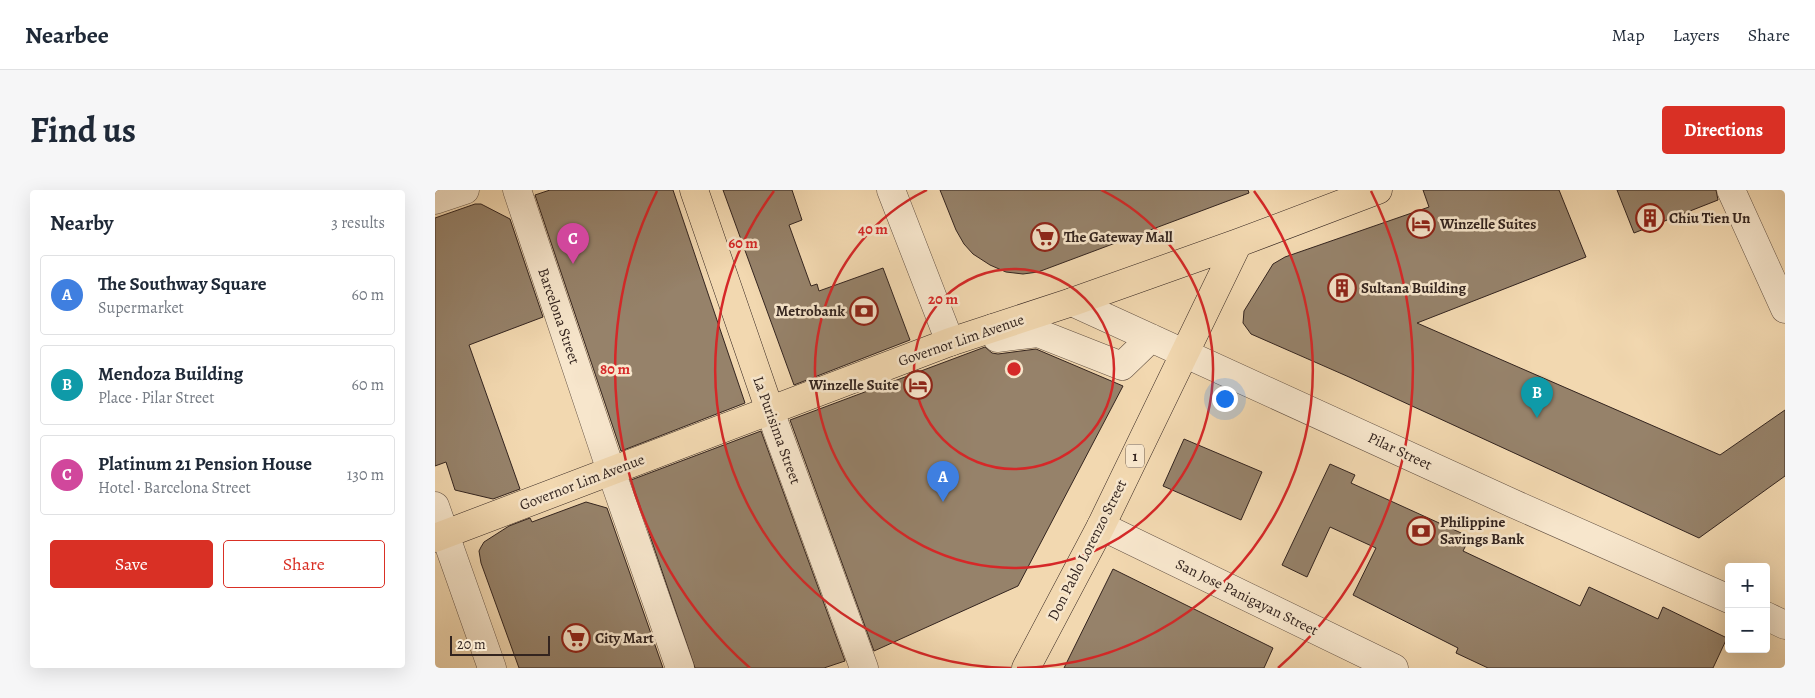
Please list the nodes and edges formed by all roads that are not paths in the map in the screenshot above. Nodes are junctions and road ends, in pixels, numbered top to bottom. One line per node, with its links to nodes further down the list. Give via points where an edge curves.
1 (465, 190): 7 (street)
2 (517, 190): 16 (street, Barcelona Street)
3 (694, 190): 15 (main road, La Purisima Street)
4 (891, 190): 13 (street)
5 (1731, 190): 10 (street)
6 (1374, 191): 8 (main road, Governor Lim Avenue)
7 (435, 200)
8 (1238, 243): 9 (main road, Governor Lim Avenue); 14 (main road, Don Pablo Lorenzo Street / 1)
9 (1072, 302): 11 (main road, Governor Lim Avenue); 12 (street, Pilar Street)
10 (1785, 309)
11 (993, 328): 12 (street, via 997,338 1038,333 1121,366); 13 (main road, Governor Lim Avenue)
12 (1151, 338): 14 (street, Pilar Street)
13 (950, 342): 15 (main road, Governor Lim Avenue)
14 (1184, 354): 18 (main road, Don Pablo Lorenzo Street / 1); 20 (street, Pilar Street)
15 (770, 411): 16 (main road, Governor Lim Avenue); 25 (street, La Purisima Street)
16 (611, 471): 19 (main road, Governor Lim Avenue); 24 (street, Barcelona Street)
17 (435, 506): 19 (street)
18 (1101, 526): 26 (main road, Don Pablo Lorenzo Street / 1); 27 (street, San Jose Panigayan Street)
19 (440, 536): 23 (street)
20 (1725, 597)
21 (1770, 618): 22 (street)
22 (1785, 624)
23 (492, 668)
24 (680, 668)
25 (864, 668)
26 (1027, 668)
27 (1394, 668)

